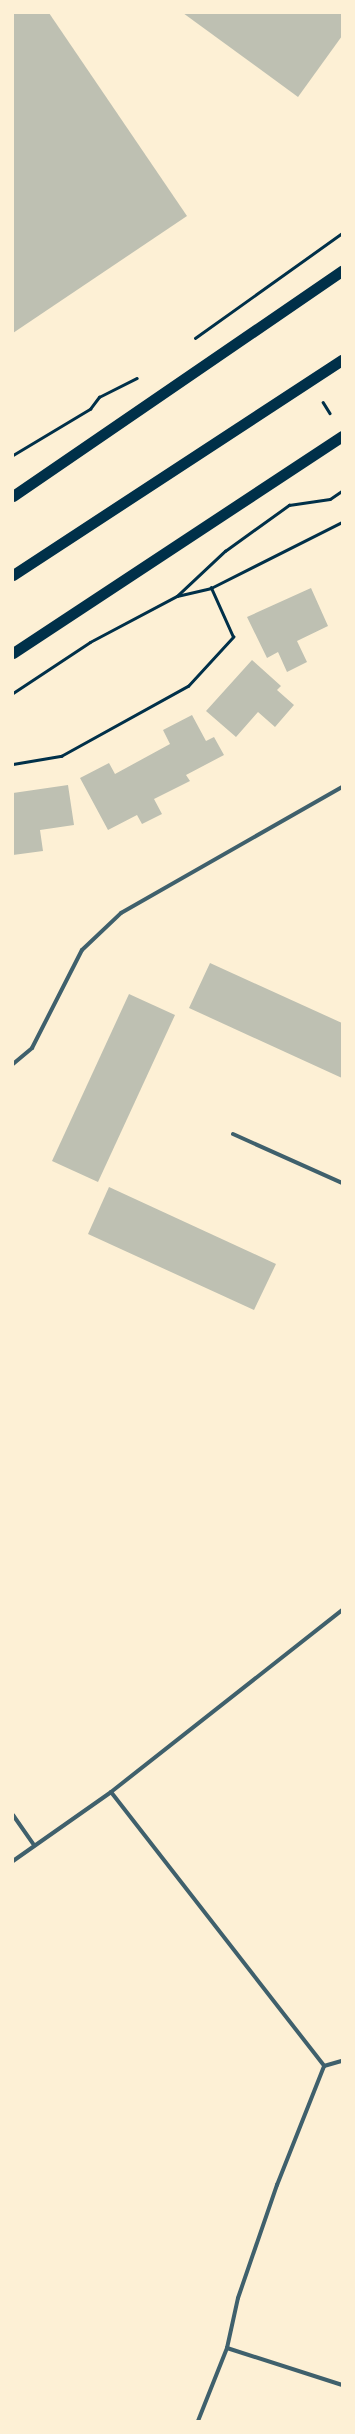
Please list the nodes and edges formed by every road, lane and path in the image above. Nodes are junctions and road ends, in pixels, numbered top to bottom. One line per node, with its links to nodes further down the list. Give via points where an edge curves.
1 (342, 233): 3 (path)
2 (342, 271): 9 (highway)
3 (190, 342)
4 (342, 360): 11 (highway)
5 (144, 374): 7 (path, via 99,398 90,409)
6 (342, 436): 14 (highway)
7 (13, 455)
8 (342, 491): 13 (path, via 330,499 289,505 225,551)
9 (13, 496)
10 (342, 522): 12 (path)
11 (13, 575)
12 (211, 588): 13 (path); 16 (path, via 232,637 188,686 60,756)
13 (177, 596): 15 (path, via 90,642)
14 (13, 653)
15 (13, 694)
16 (13, 764)
17 (342, 787): 18 (street, via 121,913 82,950 32,1048)
18 (13, 1064)
19 (233, 1134): 20 (street)
20 (342, 1183)
21 (342, 1610): 22 (street)
22 (111, 1792): 24 (street); 27 (street)
23 (13, 1815): 24 (street)
24 (34, 1846): 25 (street)
25 (13, 1861)
26 (342, 2062): 27 (street)
27 (324, 2066): 28 (street, via 269,2208 238,2298)
28 (227, 2348): 29 (street); 30 (street)
29 (342, 2385)
30 (198, 2421)

